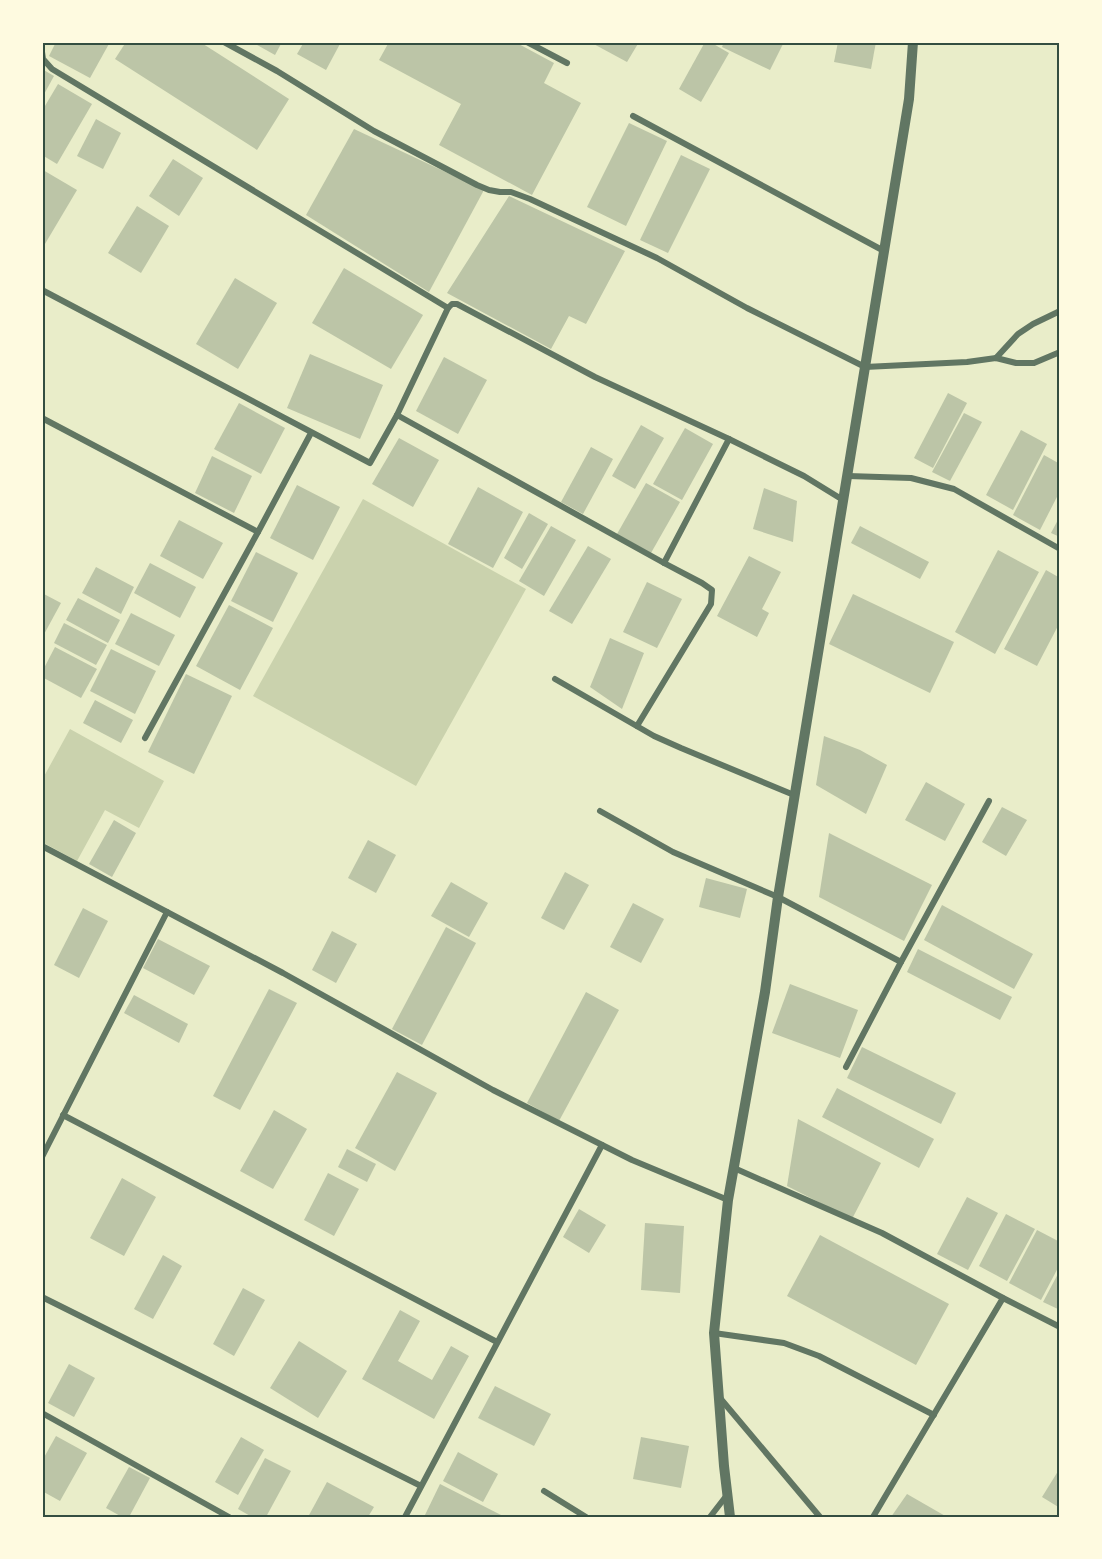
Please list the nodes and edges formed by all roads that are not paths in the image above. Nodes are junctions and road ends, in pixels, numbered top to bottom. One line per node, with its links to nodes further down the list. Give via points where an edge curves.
1 (224, 42): 13 (street, via 375,131 477,185 530,199 657,258)
2 (527, 42): 5 (street)
3 (913, 42): 7 (street, via 909,99)
4 (42, 52): 9 (street, via 52,69)
5 (567, 63)
6 (633, 116): 7 (street)
7 (884, 251): 13 (street)
8 (42, 290): 16 (street)
9 (448, 308): 14 (street); 17 (street, via 457,304 595,377)
10 (1060, 311): 12 (street, via 1018,334)
11 (1060, 352): 12 (street, via 1034,363)
12 (996, 358): 13 (street)
13 (865, 367): 18 (street)
14 (397, 415): 16 (street, via 370,463); 22 (street)
15 (42, 418): 20 (street)
16 (311, 432): 20 (street)
17 (729, 439): 19 (street, via 804,476); 22 (street)
18 (848, 476): 19 (street); 21 (street, via 911,478 954,489)
19 (844, 501): 26 (street)
20 (258, 532): 25 (street)
21 (1060, 549)
22 (664, 563): 24 (street, via 712,590 711,604)
23 (555, 679): 24 (street)
24 (637, 726): 26 (street)
25 (145, 738)
26 (794, 795): 30 (street)
27 (989, 801): 32 (street)
28 (600, 811): 30 (street, via 673,852)
29 (42, 846): 31 (street)
30 (777, 897): 32 (street); 37 (street, via 765,992)
31 (167, 912): 34 (street); 35 (street)
32 (901, 962): 33 (street)
33 (846, 1067)
34 (63, 1115): 36 (street); 43 (street)
35 (602, 1145): 38 (street); 43 (street)
36 (42, 1156)
37 (734, 1168): 38 (street); 40 (street, via 882,1233)
38 (728, 1200): 42 (street)
39 (42, 1297): 47 (street)
40 (1003, 1298): 41 (street); 46 (street)
41 (1060, 1327)
42 (714, 1333): 44 (street); 46 (street, via 784,1343)
43 (497, 1342): 47 (street)
44 (718, 1397): 49 (street); 55 (street)
45 (42, 1413): 50 (street)
46 (934, 1415): 56 (street)
47 (421, 1486): 51 (street)
48 (544, 1491): 52 (street)
49 (727, 1495): 53 (street); 54 (street)
50 (229, 1517)
51 (405, 1517)
52 (586, 1517)
53 (710, 1517)
54 (730, 1517)
55 (820, 1517)
56 (873, 1517)

